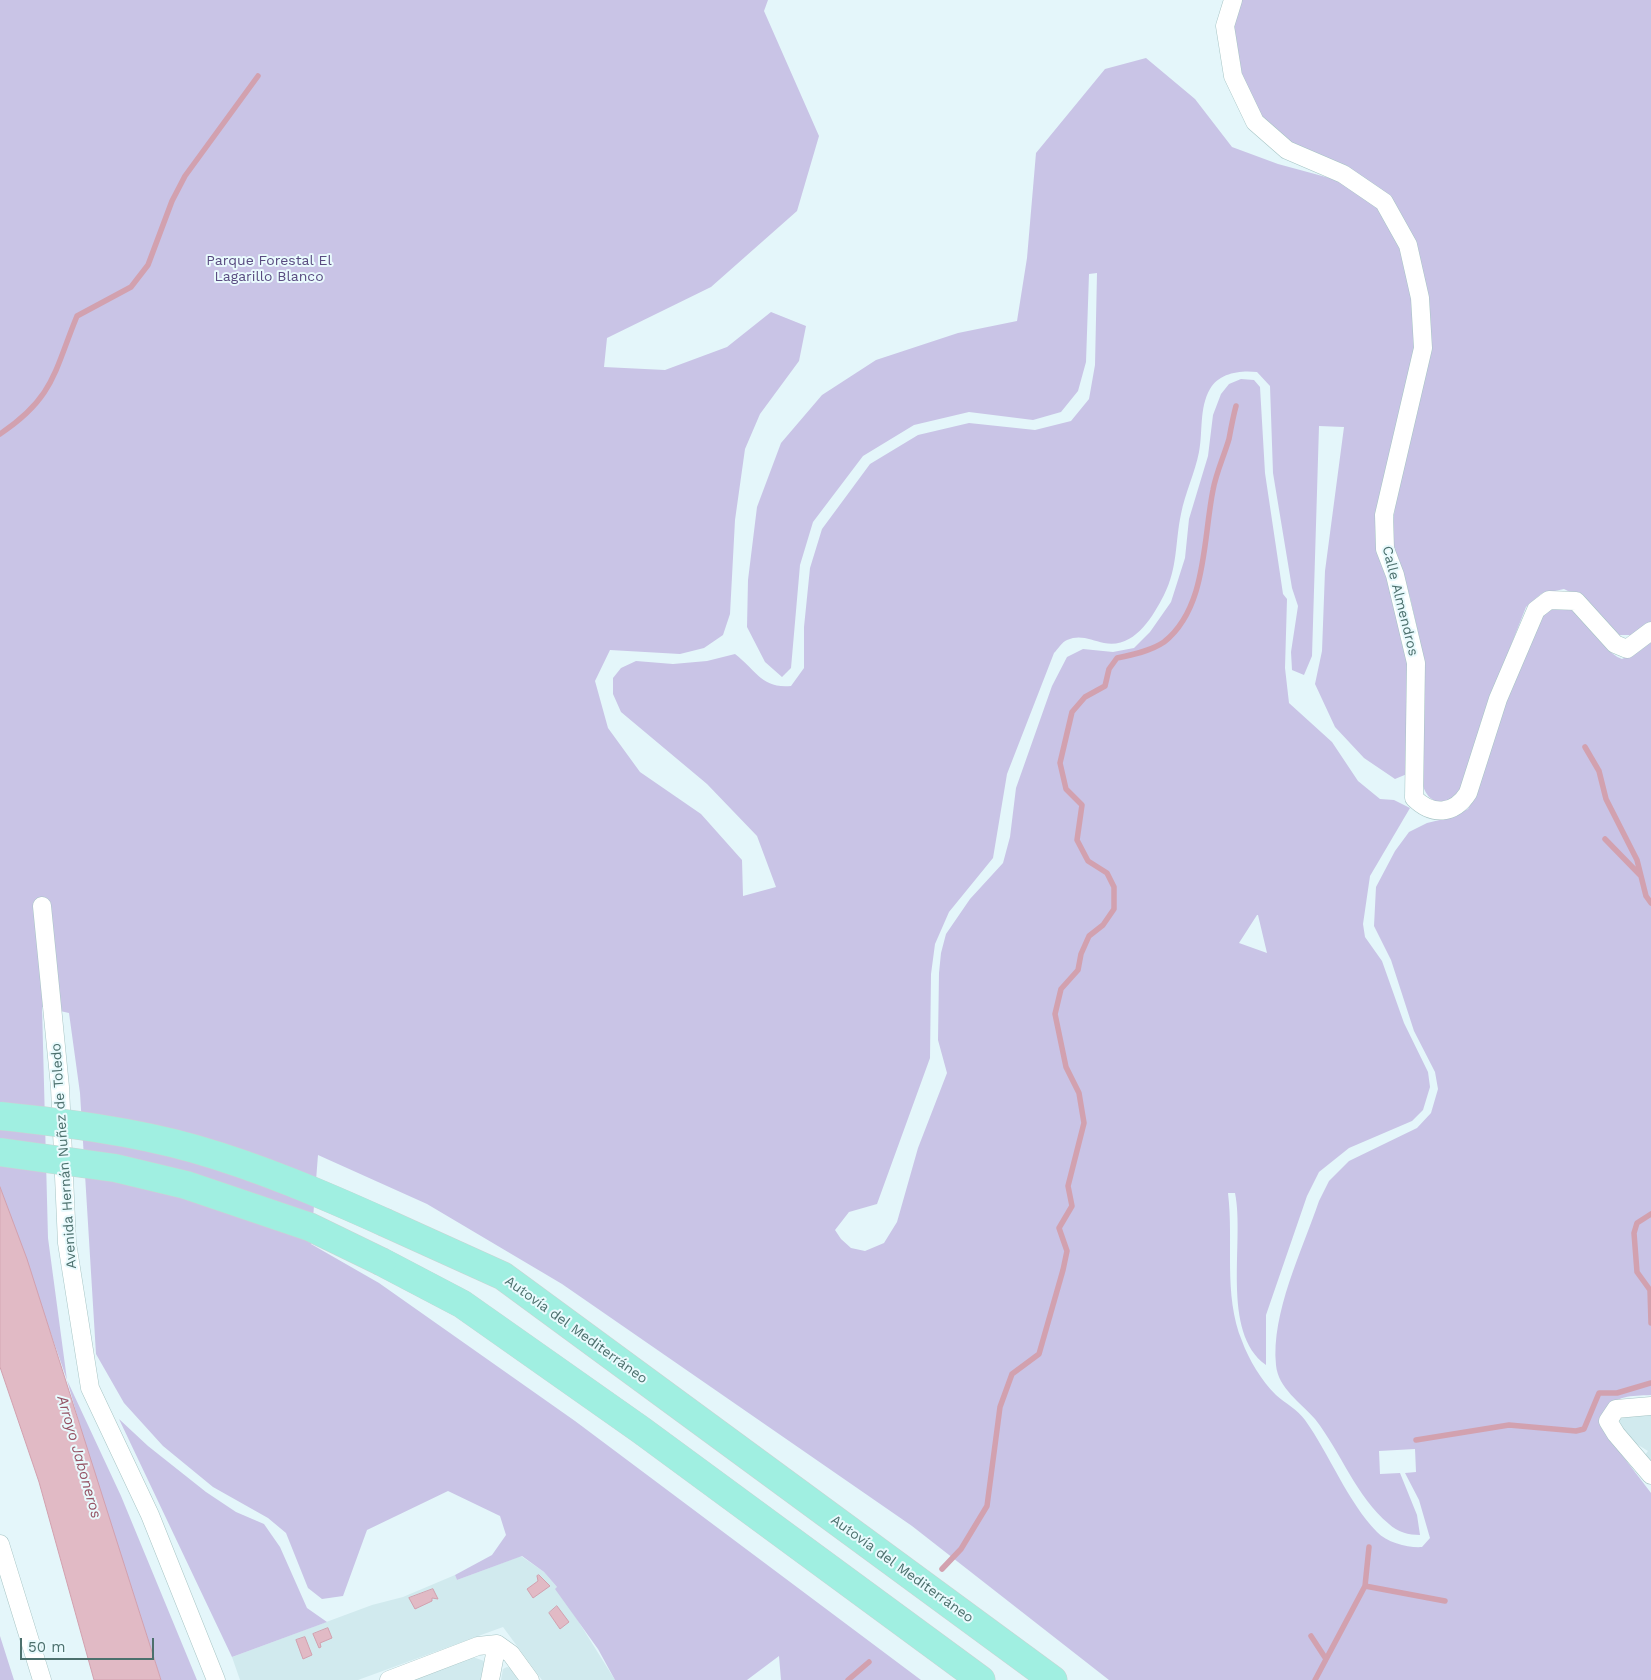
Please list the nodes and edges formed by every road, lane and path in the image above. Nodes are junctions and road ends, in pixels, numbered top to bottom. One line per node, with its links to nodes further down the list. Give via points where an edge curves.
1 (1233, 0): 2 (street, Calle Almendros, via 1225,26 1233,76 1255,122 1287,150 1343,174 1384,202 1408,244 1420,298 1423,348 1384,516 1385,548 1395,575 1416,664 1414,798 1423,807 1446,811 1461,804 1468,793 1498,699 1536,610 1548,600 1576,601 1615,644 1627,649)
2 (1651, 631)
3 (42, 906): 11 (street, Avenida Hernán Nuñez de Toledo, via 60,1087 67,1243 90,1388 150,1515)
4 (0, 1116): 16 (highway, Autovía del Mediterráneo, bridge, via 120,1132 195,1149 314,1190 503,1276)
5 (0, 1152): 15 (highway, bridge, via 115,1168 186,1185 310,1227 462,1304 641,1430)
6 (1651, 1406): 7 (street, via 1616,1409 1608,1421)
7 (1651, 1476)
8 (0, 1544): 10 (street)
9 (497, 1644): 12 (street, via 478,1646); 13 (street); 14 (street, via 511,1654)
10 (42, 1680)
11 (216, 1680)
12 (389, 1680)
13 (490, 1680)
14 (530, 1680)
15 (981, 1680)
16 (1053, 1680)

